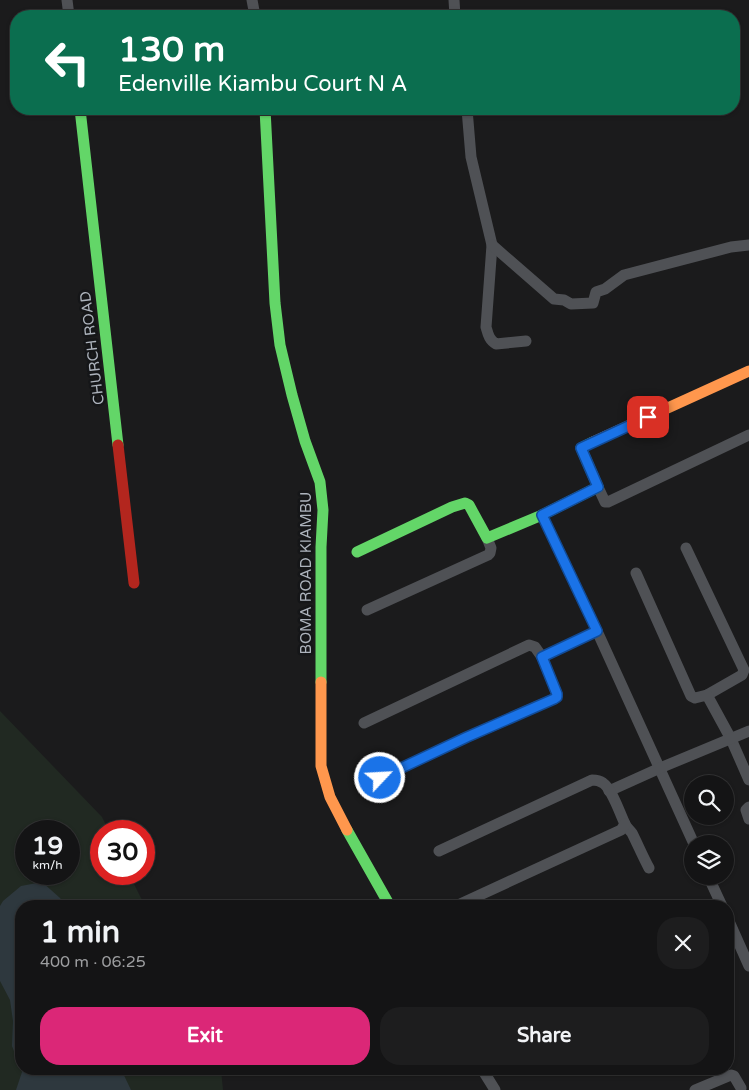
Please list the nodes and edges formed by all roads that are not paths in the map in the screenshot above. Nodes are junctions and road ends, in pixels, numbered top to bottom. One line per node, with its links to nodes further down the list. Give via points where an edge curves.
1 (81, 115): 15 (street, CHURCH ROAD)
2 (265, 115): 34 (street, BOMA ROAD KIAMBU, via 280,345 305,441 320,482 323,510 321,766 340,818)
3 (468, 115): 4 (street, via 471,157)
4 (492, 245): 5 (street, via 554,299 571,304 593,303 596,292 624,275); 6 (street, via 486,327 489,337 496,344)
5 (749, 245)
6 (526, 341)
7 (749, 371): 9 (street, via 581,448)
8 (749, 435): 9 (street, via 608,502)
9 (598, 487): 10 (street)
10 (542, 515): 11 (street); 17 (street)
11 (487, 538): 13 (street, via 465,503); 16 (street, via 491,548 488,555)
12 (686, 548): 19 (street, via 744,670 742,675)
13 (358, 552)
14 (636, 573): 19 (street, via 691,696)
15 (134, 583)
16 (366, 610)
17 (597, 631): 18 (street); 23 (street)
18 (542, 657): 20 (street, via 535,647 529,645); 24 (street, via 556,698)
19 (707, 695): 22 (street)
20 (364, 723)
21 (749, 732): 22 (street)
22 (731, 739): 23 (street); 25 (street)
23 (660, 768): 26 (street); 30 (street)
24 (380, 778)
25 (749, 780)
26 (609, 791): 29 (street); 31 (street, via 601,781 592,780)
27 (749, 807): 28 (street, via 746,810)
28 (749, 819)
29 (625, 824): 32 (street); 35 (street, via 621,830)
30 (690, 835)
31 (440, 852)
32 (648, 868)
33 (712, 885): 36 (street)
34 (387, 900)
35 (469, 900)
36 (719, 900)
37 (734, 932): 38 (street)
38 (749, 966)
39 (486, 1075): 41 (street)
40 (744, 1087): 42 (street, via 731,1075)
41 (495, 1090)
42 (695, 1090)

